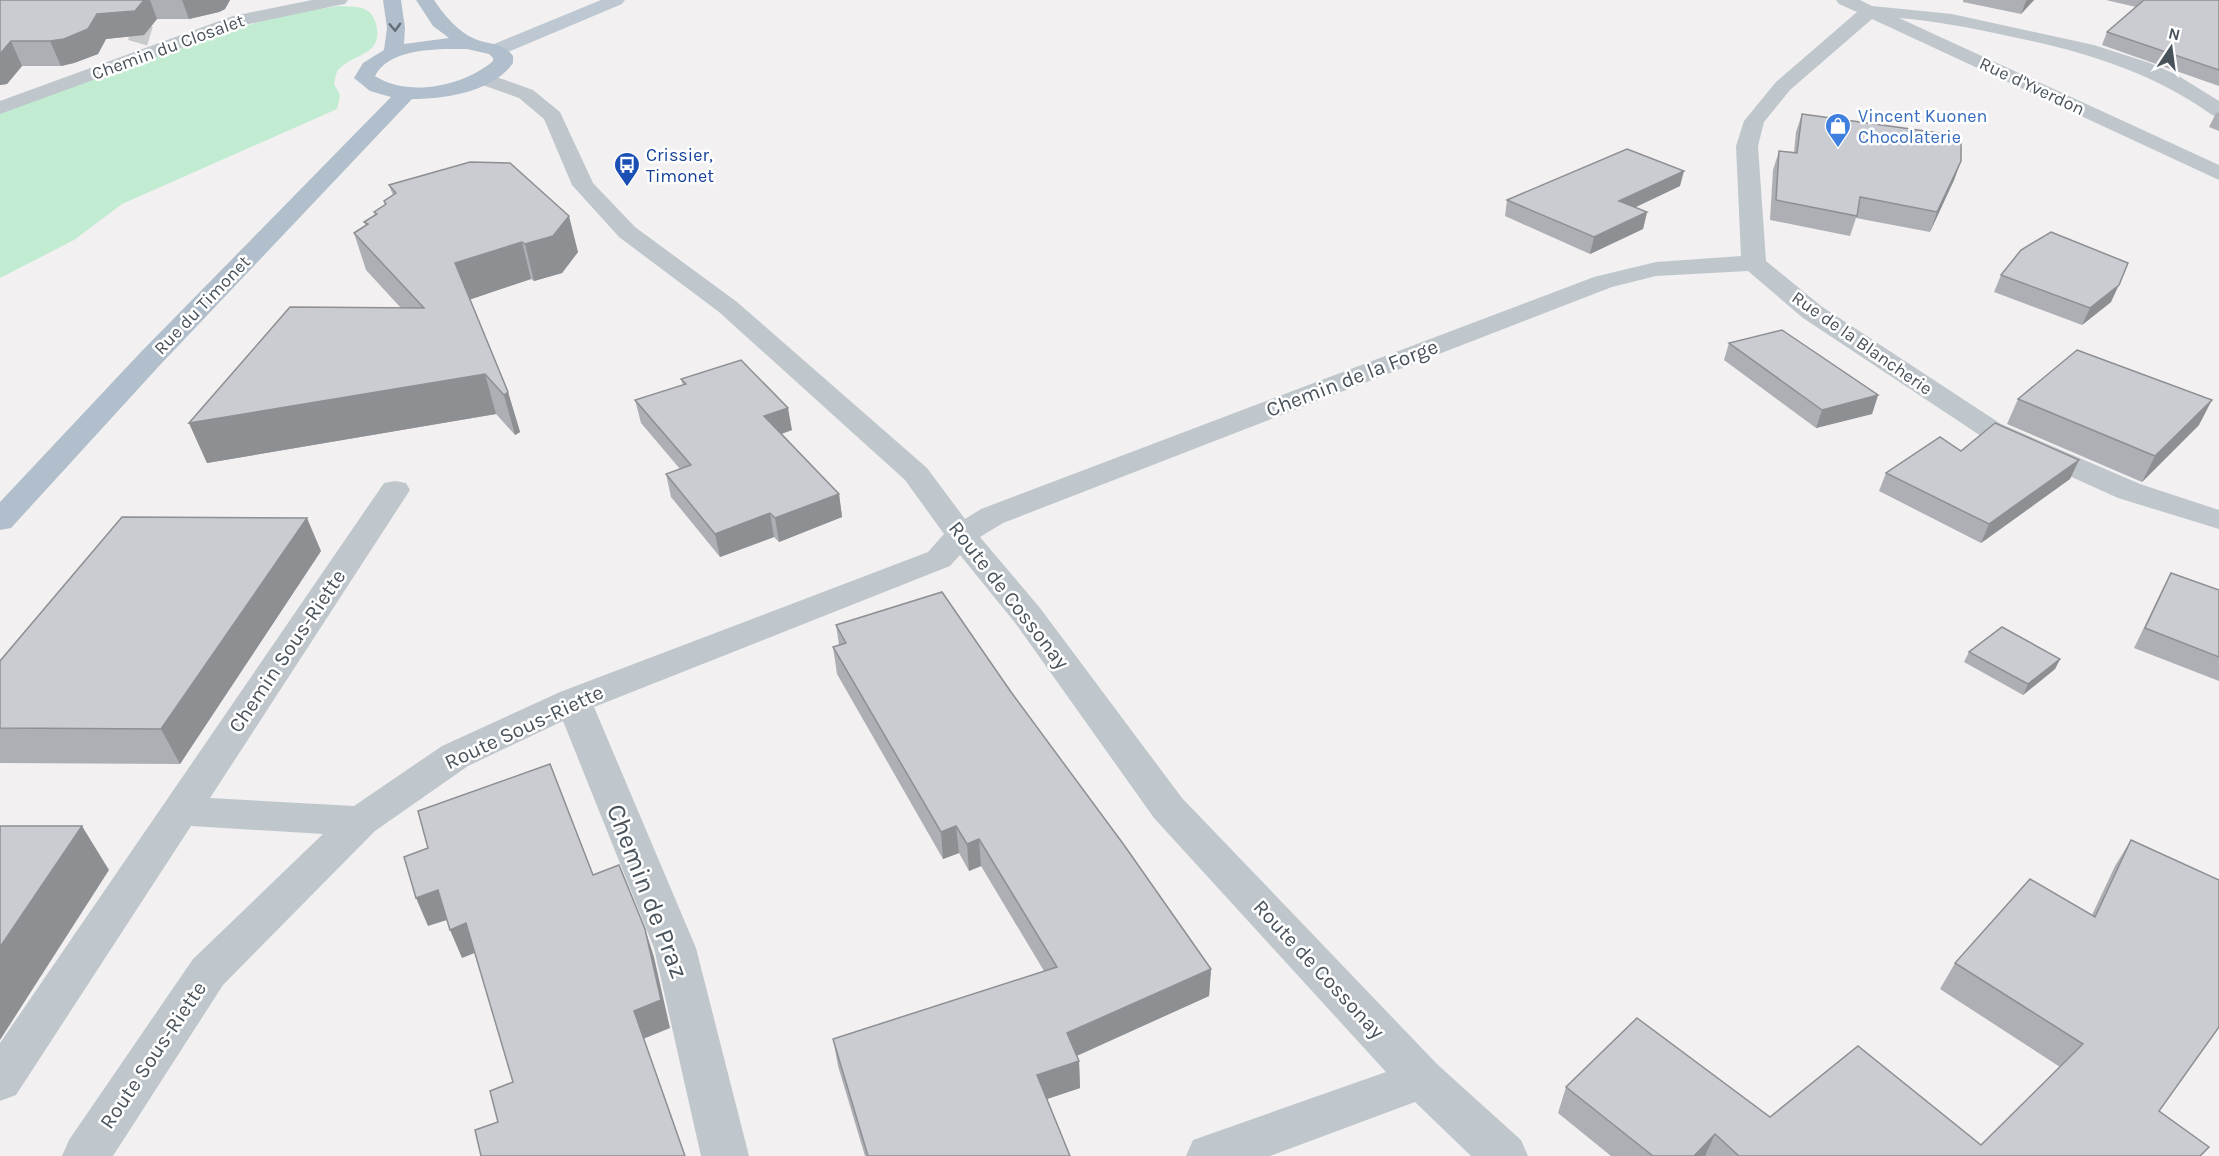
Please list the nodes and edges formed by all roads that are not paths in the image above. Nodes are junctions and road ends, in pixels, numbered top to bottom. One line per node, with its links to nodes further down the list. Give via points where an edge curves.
1 (339, 0): 9 (street, Chemin du Closalet, via 238,20)
2 (392, 0): 11 (main road, one-way to 11, via 396,28)
3 (425, 0): 8 (main road, via 440,22)
4 (616, 0): 10 (main road)
5 (1845, 0): 6 (street, Rue d'Yverdon)
6 (1870, 11): 15 (street, via 1966,22 2085,48 2162,76); 16 (street, Rue d'Yverdon); 17 (street, via 1783,86 1754,121 1747,146)
7 (150, 36): 9 (street)
8 (467, 43): 10 (main road); 11 (main road, via 429,45)
9 (175, 44): 14 (street, Chemin du Closalet)
10 (496, 50): 12 (main road, via 503,56 503,63)
11 (393, 53): 13 (main road, via 376,61 364,78 386,90)
12 (484, 79): 13 (main road, via 448,89); 21 (street, Route de Cossonay, via 526,94 553,116 583,185 627,232 728,307 859,421 915,474)
13 (407, 92): 19 (main road, Rue du Timonet)
14 (0, 108)
15 (2219, 111)
16 (2219, 173)
17 (1754, 263): 20 (street, Rue de la Blancherie, via 1812,312 1991,430 2129,491); 21 (street, Chemin de la Forge, via 1656,269 1593,285 992,516)
18 (395, 490): 23 (street, Chemin Sous-Riette)
19 (0, 520)
20 (2219, 520)
21 (961, 535): 22 (street, Route Sous-Riette, via 939,559); 25 (street, Route de Cossonay, via 1028,616 1168,808)
22 (573, 701): 24 (street, Route Sous-Riette, via 455,756); 28 (street, Chemin de Praz, via 675,948)
23 (179, 811): 24 (street); 26 (street, Chemin Sous-Riette)
24 (361, 821): 27 (street, Route Sous-Riette, via 208,972)
25 (1422, 1079): 29 (street); 30 (street, Route de Cossonay)
26 (0, 1081)
27 (86, 1156)
28 (725, 1156)
29 (1210, 1156)
30 (1504, 1156)

